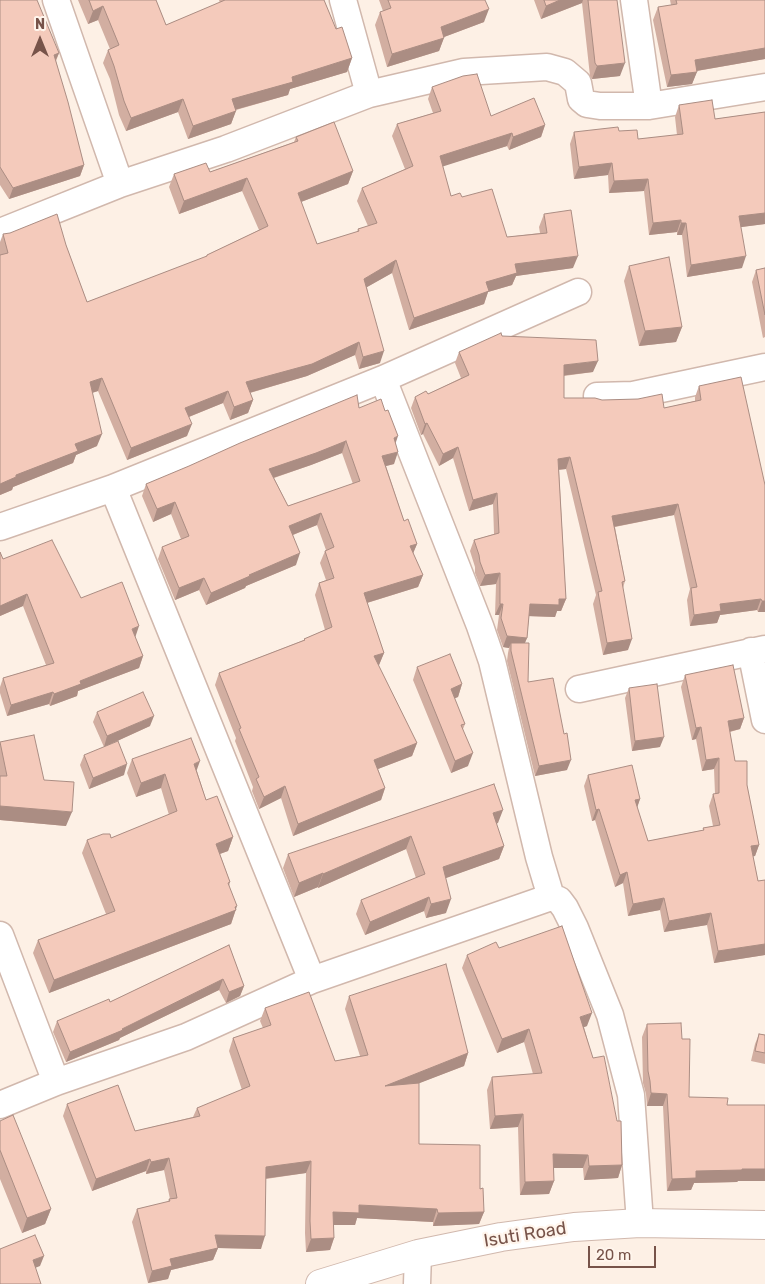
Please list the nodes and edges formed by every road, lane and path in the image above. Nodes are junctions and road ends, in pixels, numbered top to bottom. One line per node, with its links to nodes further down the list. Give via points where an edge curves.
1 (56, 0): 7 (street)
2 (343, 0): 5 (street)
3 (634, 0): 6 (street)
4 (765, 87): 6 (street)
5 (369, 94): 6 (street, via 464,72 547,67 565,72 578,83 581,99 587,104); 7 (street, via 226,149)
6 (649, 106)
7 (120, 184): 8 (street)
8 (0, 232)
9 (578, 292): 11 (street)
10 (765, 367): 12 (street, via 633,395)
11 (382, 379): 13 (street); 18 (street, via 492,661 539,857)
12 (597, 396)
13 (113, 488): 14 (street); 20 (street)
14 (0, 527)
15 (758, 650): 16 (street); 17 (street)
16 (579, 689)
17 (765, 720)
18 (552, 897): 20 (street); 23 (street, via 565,908 575,928 610,1015 631,1095)
19 (0, 935): 21 (street)
20 (312, 980): 21 (street, via 186,1036)
21 (56, 1082): 22 (street)
22 (0, 1104)
23 (640, 1223): 24 (street, Isuti Road); 25 (street, Isuti Road, via 574,1227 501,1237)
24 (765, 1225)
25 (418, 1254): 26 (street, Isuti Road); 27 (street)
26 (320, 1284)
27 (418, 1284)

